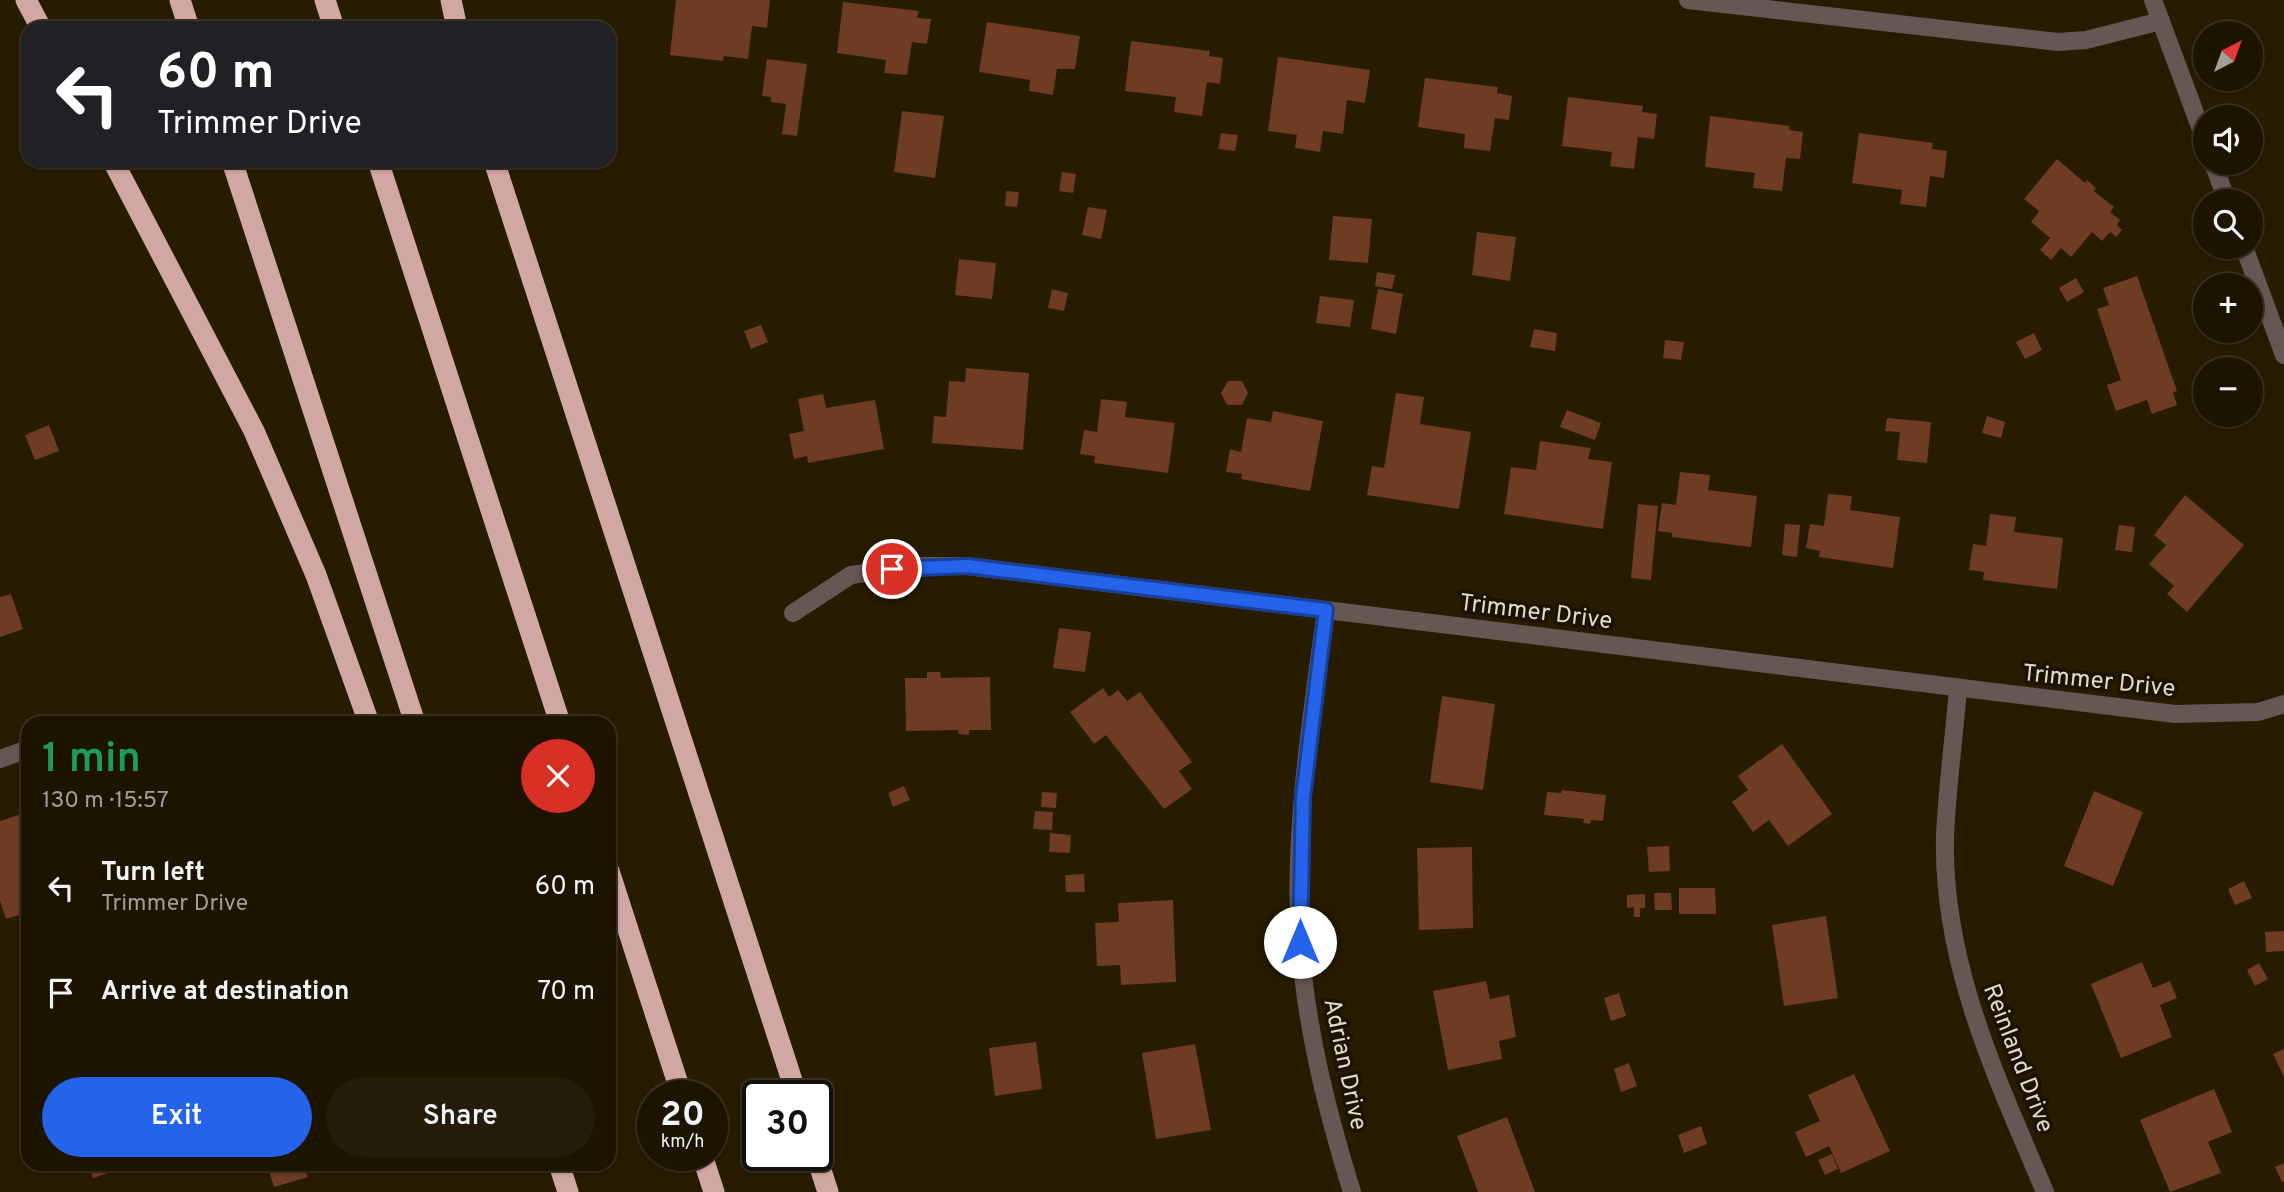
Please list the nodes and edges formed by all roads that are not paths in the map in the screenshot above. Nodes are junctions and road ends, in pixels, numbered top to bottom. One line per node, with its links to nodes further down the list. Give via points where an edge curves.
1 (26, 0): 7 (highway)
2 (180, 0): 8 (highway)
3 (325, 0): 9 (highway)
4 (451, 0): 10 (highway)
5 (1688, 0): 11 (street, via 2058,42)
6 (2153, 0): 11 (street)
7 (37, 21)
8 (187, 21)
9 (332, 21)
10 (456, 21)
11 (2161, 21): 12 (street)
12 (2193, 108)
13 (117, 168): 23 (highway, via 276,479 344,646)
14 (234, 168): 24 (highway)
15 (379, 168): 25 (highway)
16 (496, 168): 30 (highway)
17 (2248, 259): 18 (street)
18 (2284, 355)
19 (1326, 610): 20 (street, Trimmer Drive, via 967,566 912,566 851,575); 21 (street, Trimmer Drive); 37 (street, Adrian Drive, via 1303,797 1300,942 1328,1114)
20 (793, 613)
21 (1958, 689): 22 (street, Trimmer Drive, via 2175,714 2258,712); 38 (street, Reinland Drive, via 1945,838 1954,935 1985,1050)
22 (2284, 704)
23 (367, 716)
24 (413, 716)
25 (559, 716)
26 (21, 752): 27 (street)
27 (0, 760)
28 (616, 893): 29 (highway)
29 (677, 1080)
30 (792, 1080)
31 (561, 1171): 34 (highway)
32 (707, 1171): 35 (highway)
33 (821, 1171): 36 (highway)
34 (568, 1192)
35 (714, 1192)
36 (828, 1192)
37 (1352, 1192)
38 (2045, 1192)

